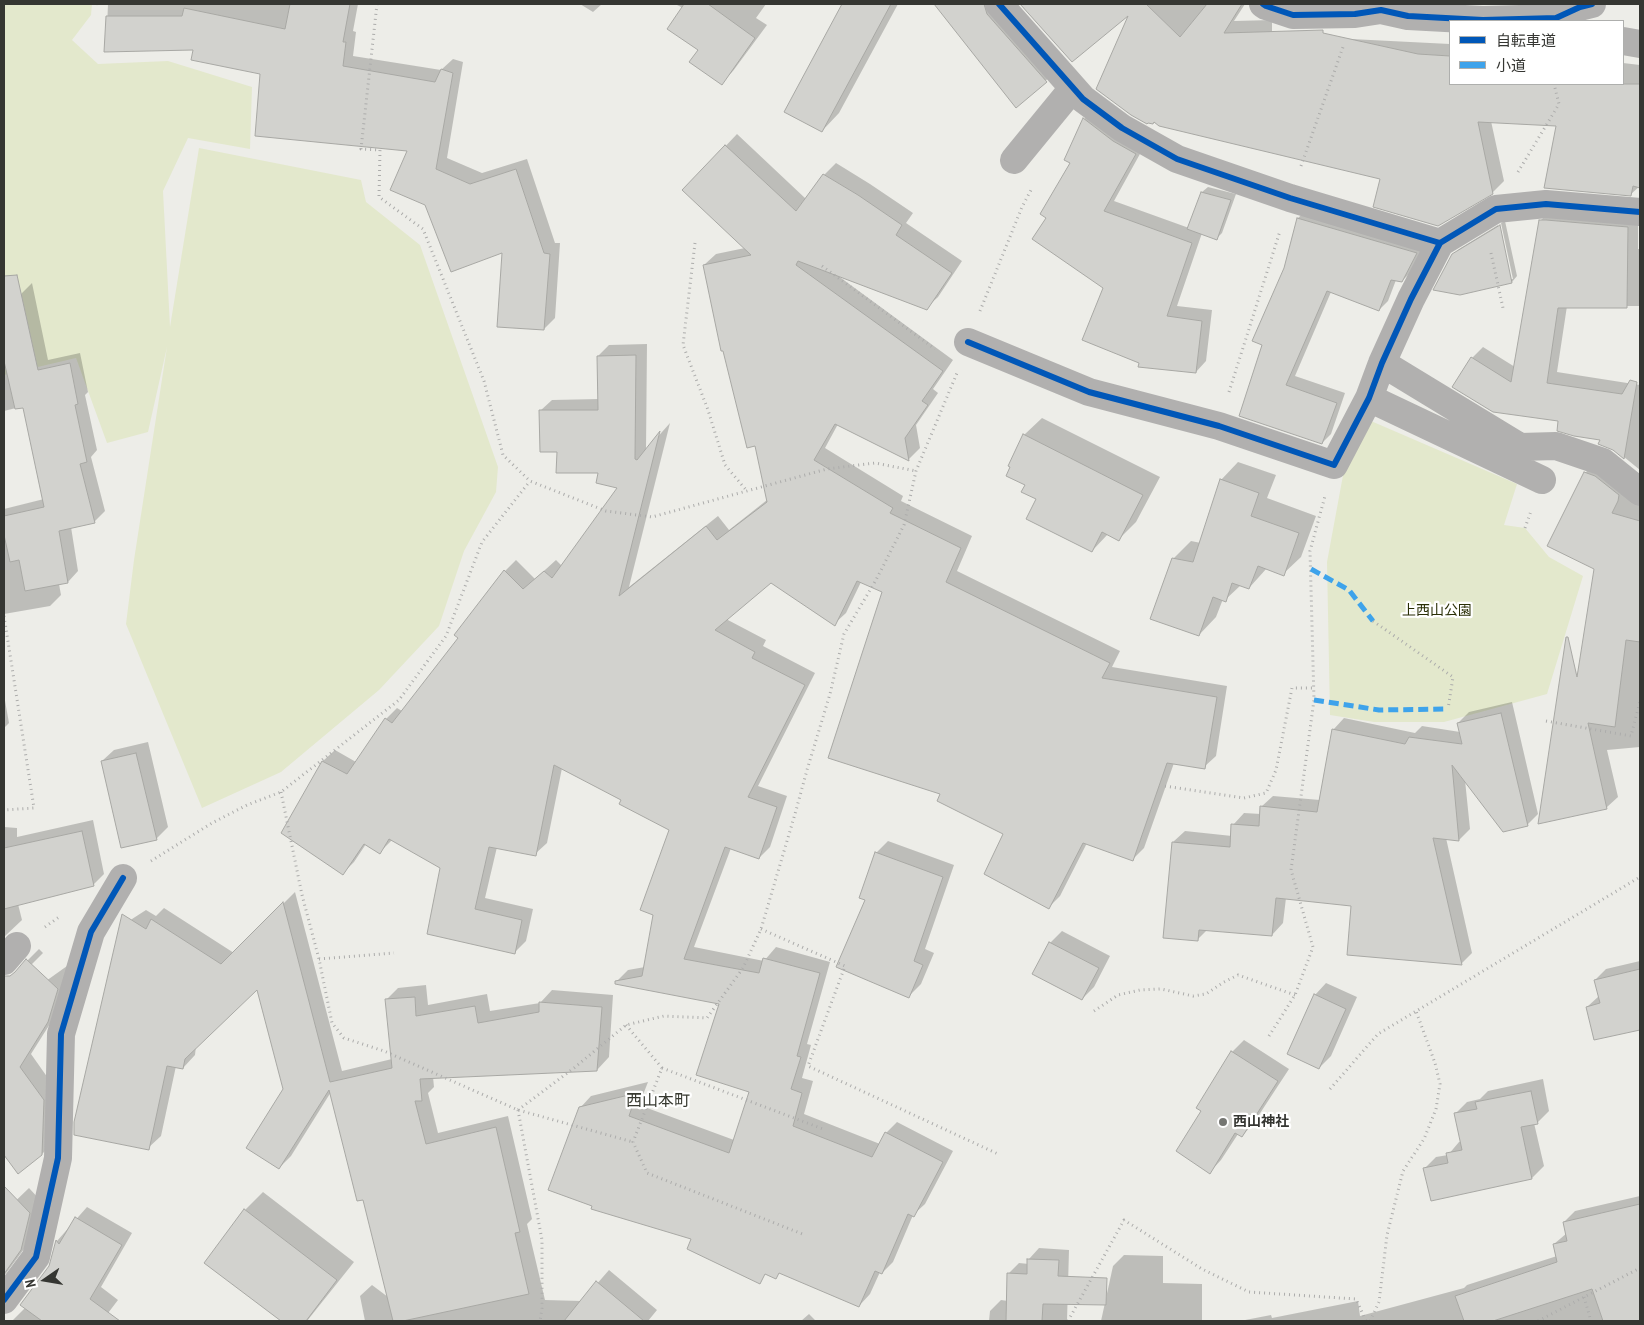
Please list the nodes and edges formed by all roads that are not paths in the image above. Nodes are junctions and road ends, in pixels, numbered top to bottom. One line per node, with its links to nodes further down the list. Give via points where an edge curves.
1 (999, 4): 7 (street)
2 (1263, 4): 4 (street, via 1293,15 1355,14 1381,10 1408,16)
3 (1592, 4): 4 (street)
4 (1558, 20)
5 (1624, 41): 6 (street)
6 (1640, 44)
7 (1073, 88): 8 (street); 10 (street, via 1122,128 1177,159 1290,198)
8 (1014, 160)
9 (1640, 212): 10 (street, via 1546,204 1489,213)
10 (1440, 243): 12 (street, via 1410,299)
11 (968, 342): 13 (street, via 1089,392 1219,426 1334,465)
12 (1382, 363): 13 (street); 15 (street, via 1520,447 1556,446 1602,462)
13 (1369, 398): 14 (street)
14 (1542, 480)
15 (1640, 492)
16 (123, 878): 17 (street, via 91,932 61,1034 58,1158 36,1257)
17 (4, 1300)

